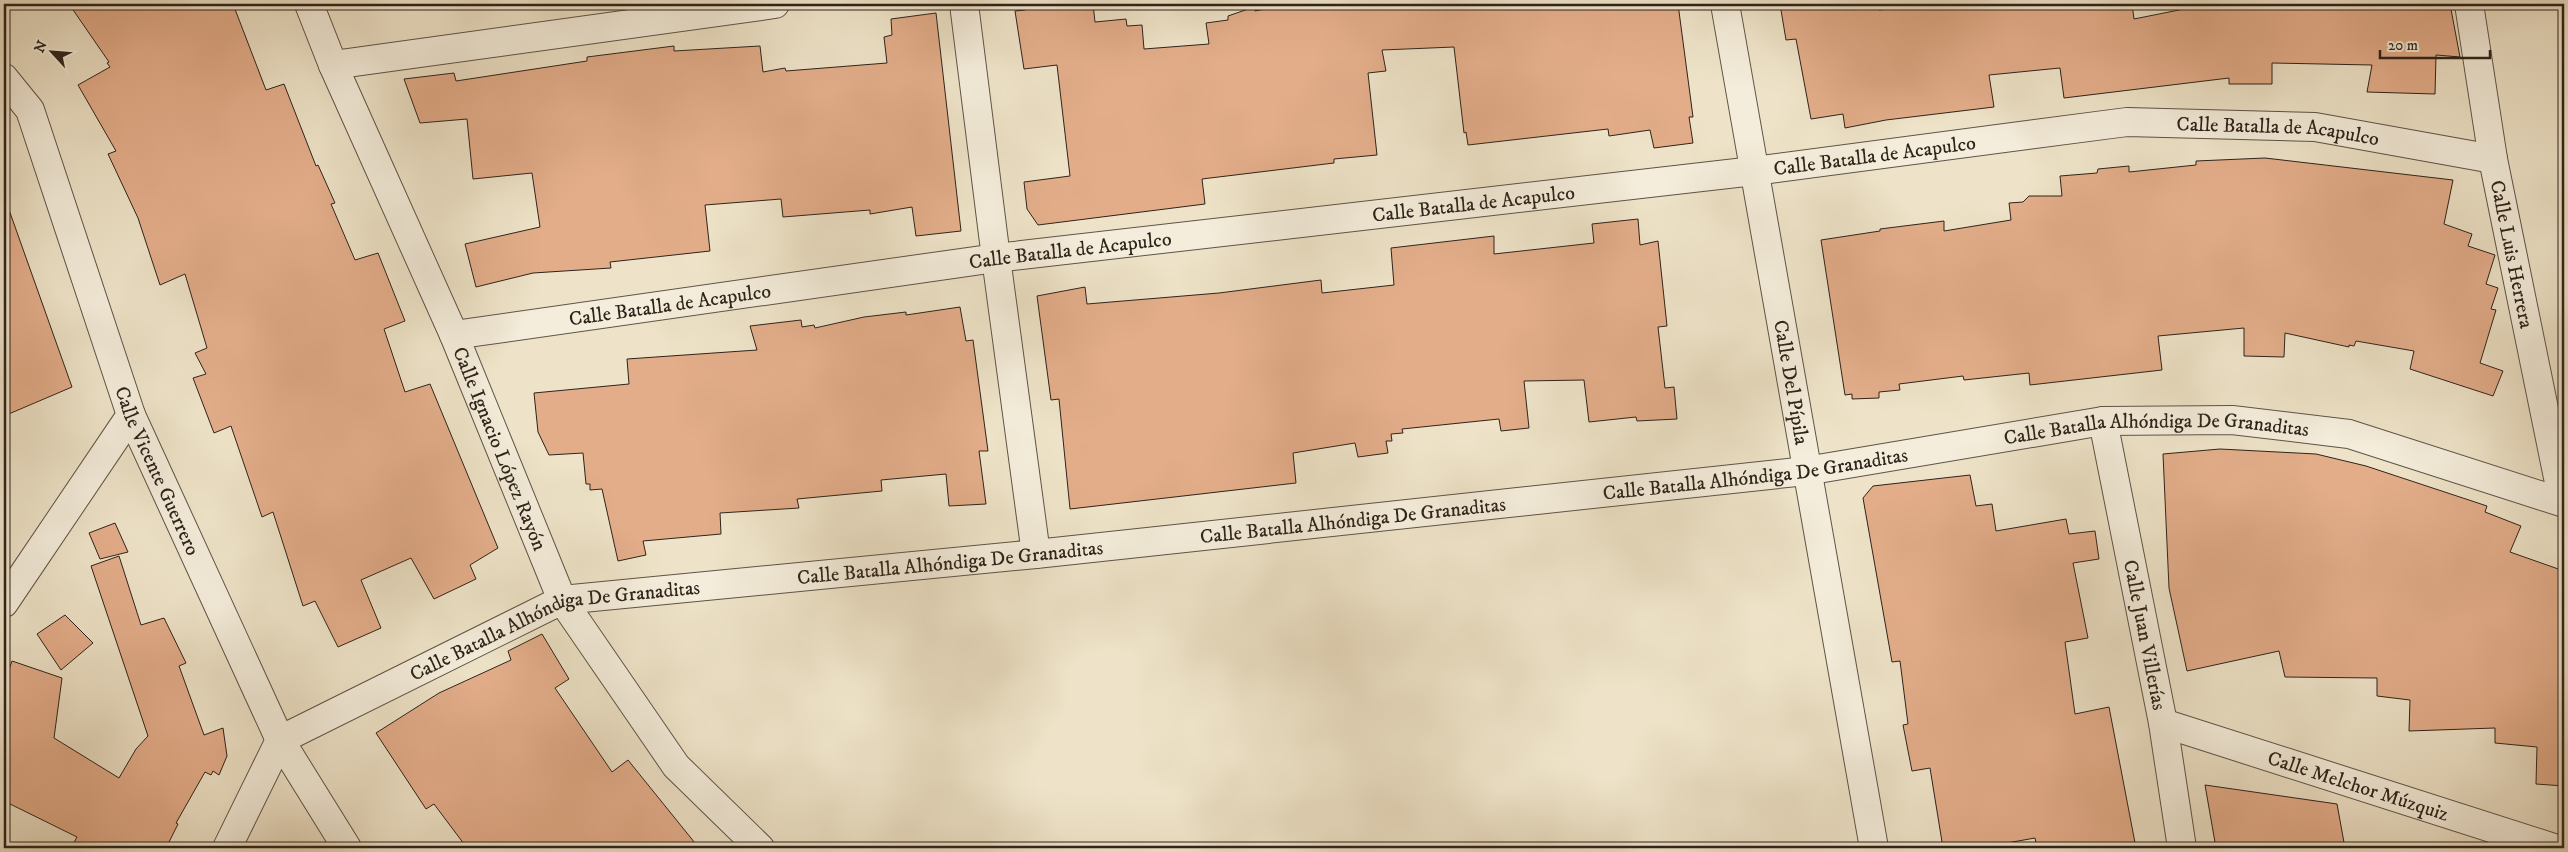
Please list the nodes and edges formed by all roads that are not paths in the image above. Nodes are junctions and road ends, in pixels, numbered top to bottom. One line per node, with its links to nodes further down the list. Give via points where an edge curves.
1 (309, 4): 6 (street, Calle Ignacio López Rayón)
2 (775, 4): 6 (street)
3 (964, 4): 10 (street)
4 (1724, 4): 9 (street, Calle Del Pípila)
5 (2469, 4): 8 (street, Calle Luis Herrera)
6 (333, 64): 11 (street, Calle Ignacio López Rayón)
7 (4, 78): 12 (street, Calle Vicente Guerrero, via 30,110)
8 (2493, 159): 9 (street, Calle Batalla de Acapulco, via 2315,127 2127,122); 15 (street, Calle Luis Herrera)
9 (1754, 171): 10 (street, Calle Batalla de Acapulco); 14 (street, Calle Del Pípila)
10 (996, 258): 11 (street, Calle Batalla de Acapulco); 16 (street)
11 (454, 335): 17 (street, Calle Ignacio López Rayón)
12 (131, 415): 18 (street); 20 (street, Calle Vicente Guerrero)
13 (2103, 421): 14 (street, Calle Batalla Alhóndiga De Granaditas); 15 (street, Calle Batalla Alhóndiga De Granaditas, via 2232,420 2350,434); 19 (street, Calle Juan Villerías)
14 (1806, 471): 16 (street, Calle Batalla Alhóndiga De Granaditas); 24 (street, Calle Del Pípila)
15 (2564, 502)
16 (1036, 554): 17 (street, Calle Batalla Alhóndiga De Granaditas)
17 (562, 600): 20 (street, Calle Batalla Alhóndiga De Granaditas); 23 (street, Calle Ignacio López Rayón, via 676,766)
18 (4, 603)
19 (2163, 722): 25 (street, Calle Juan Villerías); 26 (street, Calle Melchor Múzquiz)
20 (280, 740): 21 (street); 22 (street, Calle Vicente Guerrero)
21 (227, 848)
22 (347, 848)
23 (760, 848)
24 (1874, 848)
25 (2182, 848)
26 (2554, 848)

